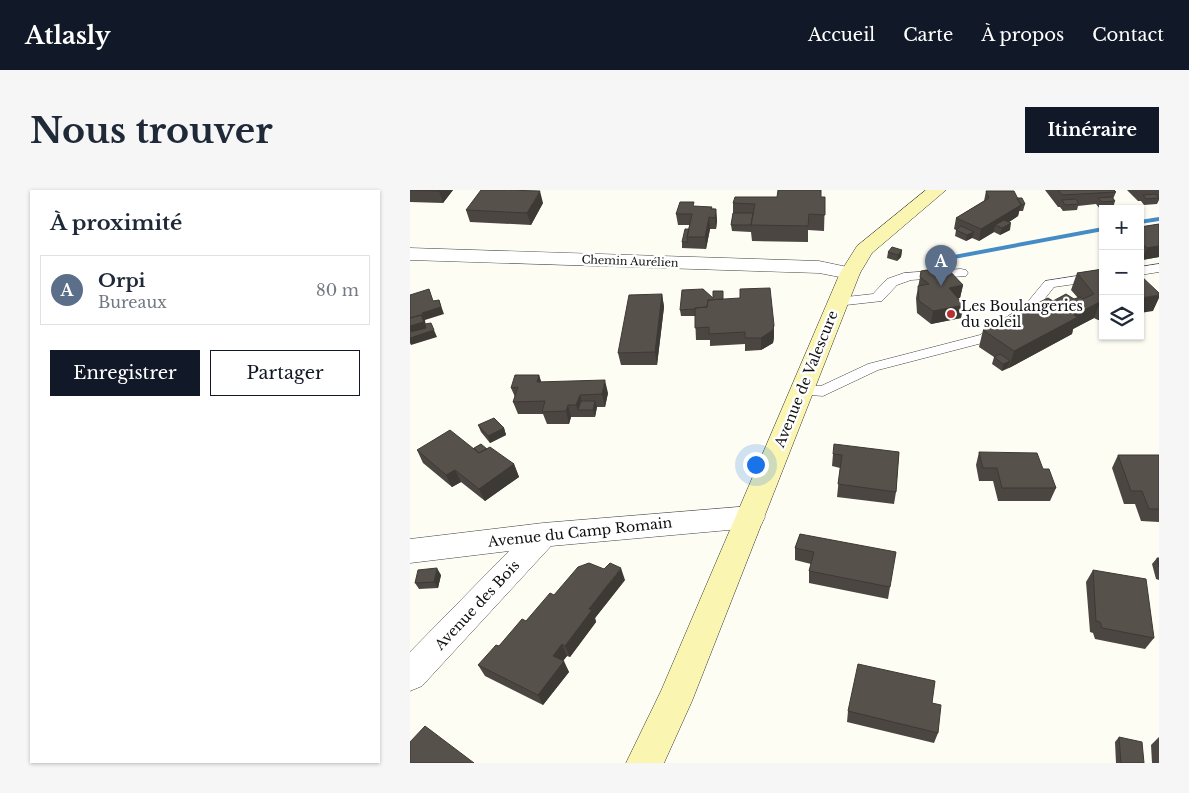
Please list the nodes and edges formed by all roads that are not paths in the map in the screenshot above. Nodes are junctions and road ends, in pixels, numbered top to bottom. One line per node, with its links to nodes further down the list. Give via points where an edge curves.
1 (937, 190): 5 (main road, Avenue de Valescure, via 864,250)
2 (410, 254): 5 (street, Chemin Aurélien, via 819,267)
3 (1159, 268): 4 (lane)
4 (1144, 270)
5 (850, 273): 8 (main road, Avenue de Valescure)
6 (961, 273): 8 (lane, via 909,276 892,282 877,298)
7 (1099, 277): 9 (lane, via 1050,284 1031,307 985,338 873,367 823,391)
8 (838, 302): 9 (main road, Avenue de Valescure)
9 (803, 390): 10 (main road, Avenue de Valescure)
10 (750, 518): 11 (street, Avenue du Camp Romain); 14 (main road, Avenue de Valescure)
11 (543, 535): 12 (street, Avenue du Camp Romain); 13 (street, Avenue des Bois)
12 (410, 551)
13 (410, 675)
14 (645, 763)

